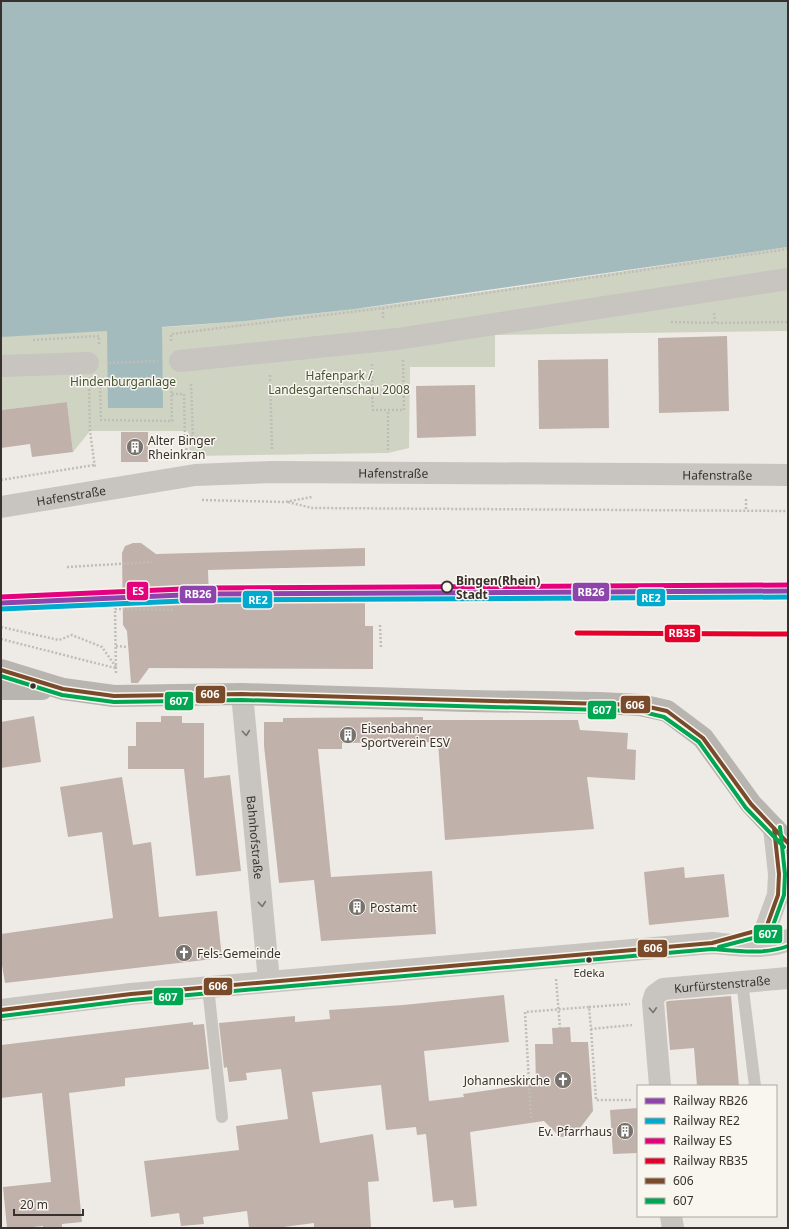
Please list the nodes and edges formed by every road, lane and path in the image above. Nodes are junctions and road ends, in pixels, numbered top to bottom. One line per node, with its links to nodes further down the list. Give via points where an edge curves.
1 (788, 250): 6 (path, via 383,308 171,334)
2 (788, 279): 3 (street)
3 (713, 290): 4 (path, via 715,323); 7 (street, via 396,339)
4 (788, 322)
5 (31, 340): 8 (path, via 98,336)
6 (171, 341)
7 (270, 352): 12 (street); 19 (path)
8 (94, 357): 9 (street); 12 (path); 18 (path, via 90,431)
9 (1, 366)
10 (372, 366): 15 (path)
11 (403, 366): 16 (path)
12 (180, 367): 14 (path); 14 (path, via 193,436 187,436 184,394)
13 (100, 382): 14 (path, via 101,420 172,420)
14 (172, 394)
15 (372, 394): 16 (path); 17 (path, via 373,410)
16 (404, 394): 17 (path, via 404,410)
17 (388, 410): 20 (path)
18 (94, 465): 22 (path); 23 (path)
19 (272, 472): 20 (street, Hafenstraße); 23 (street, Hafenstraße, via 195,475)
20 (388, 474): 21 (street, Hafenstraße)
21 (788, 475)
22 (1, 480)
23 (102, 492): 26 (street, Hafenstraße)
24 (746, 499): 27 (path)
25 (285, 502): 27 (path, via 312,508)
26 (1, 507)
27 (746, 510): 28 (path)
28 (788, 511)
29 (152, 562): 30 (path)
30 (67, 567)
31 (175, 610): 35 (path, via 115,609)
32 (380, 625): 37 (path)
33 (1, 627): 38 (path, via 59,640 72,634 102,646)
34 (1, 639): 38 (path)
35 (116, 646): 36 (path); 38 (path)
36 (128, 646)
37 (381, 648)
38 (116, 668)
39 (1, 670): 41 (main road)
40 (1, 689): 41 (main road)
41 (63, 689): 42 (main road, via 114,696)
42 (242, 694): 43 (main road, via 599,702 640,705 667,711 703,738 751,804); 49 (street, Bahnhofstraße, one-way to 49)
43 (781, 836): 45 (street, via 778,895)
44 (788, 915): 45 (street)
45 (766, 928): 47 (street)
46 (788, 940): 47 (street, via 778,945)
47 (712, 943): 49 (street)
48 (788, 978): 50 (street, Kurfürstenstraße)
49 (269, 981): 52 (street)
50 (742, 982): 60 (street, Kurfürstenstraße, one-way to 60, via 663,989 655,995 653,1002); 61 (lane)
51 (557, 983): 55 (path)
52 (208, 987): 56 (street); 63 (lane)
53 (633, 1004): 54 (path)
54 (589, 1007): 55 (path); 59 (path)
55 (559, 1009): 58 (path); 64 (path, via 525,1012)
56 (1, 1010)
57 (629, 1025): 59 (path)
58 (560, 1028)
59 (591, 1029): 62 (path, via 596,1100)
60 (660, 1085)
61 (755, 1085)
62 (632, 1100)
63 (222, 1117)
64 (531, 1118)
65 (672, 1217): 66 (street)
66 (672, 1228)

